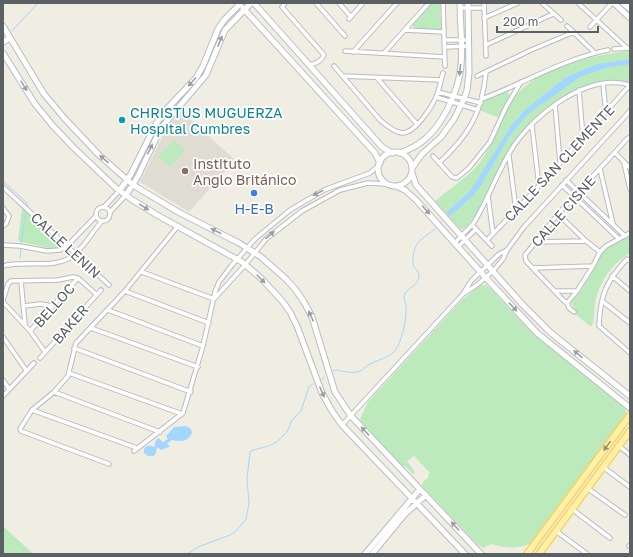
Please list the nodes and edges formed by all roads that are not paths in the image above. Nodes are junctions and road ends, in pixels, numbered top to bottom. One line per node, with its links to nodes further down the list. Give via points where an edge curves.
1 (240, 3): 19 (street); 95 (street, one-way to 95, via 218,29 196,78 154,126)
2 (252, 3): 19 (street); 52 (street)
3 (285, 3): 52 (street, via 282,7 324,55 315,64)
4 (316, 3): 32 (street)
5 (339, 3): 6 (street, via 350,18)
6 (363, 3)
7 (397, 3): 46 (street)
8 (429, 3): 29 (street)
9 (443, 3): 30 (street)
10 (484, 3): 18 (street)
11 (518, 3): 22 (street)
12 (542, 3): 21 (street)
13 (578, 3): 25 (street)
14 (613, 3): 23 (street); 25 (street)
15 (623, 3): 20 (street)
16 (468, 5): 17 (street); 18 (street); 36 (street)
17 (460, 6): 35 (street)
18 (484, 8): 22 (street)
19 (245, 9): 65 (street); 99 (street, one-way to 19, via 161,128 203,80 225,30)
20 (630, 9)
21 (553, 14): 24 (street); 38 (street)
22 (484, 18): 38 (street)
23 (630, 18)
24 (561, 20)
25 (596, 20): 28 (street); 42 (street)
26 (3, 26): 33 (street)
27 (567, 26): 31 (street)
28 (590, 27)
29 (405, 30): 30 (street); 48 (street)
30 (444, 32): 34 (street)
31 (574, 32): 49 (street); 55 (street)
32 (345, 36)
33 (10, 38): 37 (street); 95 (street, one-way to 33, via 99,156 65,120 44,94)
34 (445, 40): 35 (street); 41 (street)
35 (461, 40): 36 (street); 39 (street)
36 (469, 40): 40 (street)
37 (3, 42)
38 (486, 45): 50 (street)
39 (461, 46): 40 (street); 41 (street); 68 (street, one-way to 68, via 460,72)
40 (469, 46): 70 (street, via 468,80)
41 (445, 47): 51 (street)
42 (628, 48): 44 (street)
43 (608, 50): 49 (street)
44 (614, 50)
45 (345, 51): 46 (street)
46 (353, 52): 48 (street)
47 (3, 53): 105 (street, one-way to 105, via 35,104 53,126)
48 (384, 53): 51 (street)
49 (595, 53): 62 (street, via 561,64)
50 (486, 56)
51 (445, 57): 54 (street)
52 (309, 65): 60 (street)
53 (334, 66): 57 (street)
54 (445, 66)
55 (486, 72): 58 (street); 71 (street)
56 (443, 73): 61 (street)
57 (343, 76): 59 (street); 79 (street, via 380,120 393,130 402,133 410,131)
58 (477, 76)
59 (377, 78): 61 (street); 79 (street)
60 (323, 80): 65 (street); 83 (street, via 382,147)
61 (441, 80): 67 (street)
62 (521, 82): 71 (street); 88 (street, via 490,142 469,168 455,179)
63 (603, 84): 64 (street); 66 (street); 78 (street)
64 (630, 85): 78 (street, CALLE SAN CLEMENTE)
65 (315, 87): 91 (street, via 375,153)
66 (579, 90): 75 (street); 81 (street)
67 (438, 92): 68 (street); 69 (street)
68 (453, 96): 70 (street); 72 (street)
69 (436, 97): 72 (street); 79 (street)
70 (464, 99): 73 (street); 74 (street)
71 (482, 99): 73 (street)
72 (450, 102): 74 (street); 84 (street, via 430,134 414,147)
73 (481, 103): 76 (street)
74 (461, 105): 76 (street); 94 (street, via 442,137 422,154)
75 (555, 105): 80 (street); 89 (street)
76 (478, 110): 88 (street, via 458,145)
77 (630, 111): 96 (street)
78 (606, 113): 81 (street, CALLE SAN CLEMENTE)
79 (417, 124)
80 (532, 126): 87 (street); 102 (street)
81 (583, 138): 89 (street, CALLE SAN CLEMENTE)
82 (630, 138): 85 (street, CALLE CISNE)
83 (392, 153): 84 (street); 91 (street, via 384,157)
84 (400, 153): 94 (street, via 409,160)
85 (615, 153): 90 (street); 93 (street, CALLE CISNE)
86 (433, 156): 88 (street)
87 (509, 156): 109 (street); 113 (street)
88 (439, 162)
89 (560, 162): 102 (street, CALLE SAN CLEMENTE)
90 (624, 162): 92 (street); 104 (street)
91 (379, 164): 97 (street, via 370,173); 98 (street, via 380,176)
92 (630, 168)
93 (600, 169): 107 (street, CALLE CISNE); 120 (street)
94 (412, 170): 101 (street, via 406,182); 126 (street, via 416,185)
95 (127, 180): 99 (street); 105 (street)
96 (566, 180): 100 (street); 107 (street)
97 (337, 184): 106 (street); 135 (street, one-way to 135, via 311,196 290,210)
98 (386, 184): 101 (street); 106 (street, via 374,182)
99 (133, 185): 108 (street); 135 (street, one-way to 99)
100 (562, 185): 110 (street); 136 (street)
101 (396, 186): 132 (street, one-way to 132, via 416,200)
102 (539, 186): 113 (street, CALLE SAN CLEMENTE)
103 (3, 188): 133 (street, CALLE LENIN)
104 (630, 189)
105 (120, 190): 108 (street); 111 (street)
106 (340, 190): 138 (street, one-way to 106, via 266,238 302,211)
107 (578, 193): 110 (street, CALLE CISNE); 120 (street)
108 (126, 195): 114 (street); 121 (street, one-way to 121)
109 (488, 196): 119 (street); 124 (street)
110 (575, 196): 115 (street, CALLE CISNE); 127 (street)
111 (104, 207): 114 (street); 116 (street, via 98,209)
112 (3, 208): 118 (street, via 8,216)
113 (516, 210): 124 (street, CALLE SAN CLEMENTE)
114 (110, 212): 117 (street, via 108,219)
115 (558, 214): 129 (street); 130 (street, CALLE CISNE)
116 (96, 216): 117 (street); 133 (street)
117 (102, 221): 139 (street)
118 (5, 225)
119 (472, 225): 122 (street); 126 (street)
120 (613, 225): 125 (street)
121 (178, 226): 140 (street); 148 (street)
122 (476, 229): 126 (street); 128 (street)
123 (630, 233): 125 (street)
124 (493, 234): 128 (street, CALLE SAN CLEMENTE)
125 (625, 236): 127 (street)
126 (463, 238): 132 (street); 144 (street)
127 (620, 239): 137 (street)
128 (487, 240): 134 (street)
129 (586, 241): 130 (street); 137 (street)
130 (535, 242): 146 (street, CALLE CISNE, via 524,258)
131 (3, 245): 133 (street, via 53,251)
132 (456, 245): 149 (street)
133 (67, 246): 139 (street, CALLE LENIN)
134 (492, 246)
135 (247, 248): 138 (street); 140 (street)
136 (507, 250): 144 (street, via 499,254); 147 (street)
137 (600, 252): 145 (street)
138 (254, 253): 142 (street); 200 (street, one-way to 138, via 335,392 312,317 304,302 286,279)
139 (76, 254): 143 (street, via 55,263); 154 (street, CALLE LENIN)
140 (237, 259): 142 (street); 163 (street, via 219,282)
141 (629, 259): 150 (street)
142 (246, 265): 163 (street); 201 (street, one-way to 201, via 290,312 322,393)
143 (3, 266)
144 (488, 266): 147 (street); 149 (street)
145 (593, 266): 146 (street); 159 (street)
146 (533, 268): 158 (street, CALLE CISNE)
147 (493, 271): 152 (street); 176 (street)
148 (142, 272): 157 (street); 163 (street)
149 (481, 272): 152 (street); 162 (street, via 471,281)
150 (612, 276): 160 (street); 165 (street)
151 (78, 278): 153 (street, via 73,276 58,280); 161 (street); 168 (street, BELLOC)
152 (486, 278): 162 (street); 178 (street, one-way to 178)
153 (21, 281): 155 (street, via 9,282); 167 (street)
154 (109, 285)
155 (5, 290): 164 (street)
156 (101, 290): 161 (street, BAKER)
157 (125, 291): 169 (street); 171 (street)
158 (555, 291): 159 (street); 166 (street, CALLE CISNE)
159 (577, 291): 166 (street)
160 (630, 291)
161 (96, 294): 181 (street, BAKER)
162 (463, 294): 200 (street)
163 (214, 299): 171 (street)
164 (3, 301): 173 (street)
165 (602, 301): 172 (street); 182 (street, via 599,326)
166 (567, 303): 170 (street, CALLE CISNE)
167 (24, 306): 168 (street); 173 (street)
168 (53, 306): 175 (street, BELLOC)
169 (108, 310): 174 (street); 179 (street)
170 (574, 312)
171 (209, 323): 179 (street)
172 (630, 323)
173 (25, 325): 175 (street)
174 (91, 328): 180 (street); 186 (street)
175 (30, 331): 181 (street)
176 (551, 333): 178 (street); 185 (street, one-way to 176)
177 (3, 337): 187 (street)
178 (545, 340): 189 (street)
179 (203, 346): 186 (street)
180 (74, 348): 188 (street); 193 (street)
181 (45, 352): 183 (street, BAKER)
182 (630, 353)
183 (40, 358)
184 (34, 362): 187 (street)
185 (592, 366): 189 (street); 195 (street)
186 (198, 367): 193 (street)
187 (26, 370): 191 (street)
188 (69, 373): 192 (street); 198 (street)
189 (586, 373): 196 (street)
190 (3, 380): 191 (street)
191 (9, 389): 194 (street)
192 (54, 392): 197 (street); 203 (street)
193 (190, 392): 198 (street)
194 (3, 396)
195 (630, 396)
196 (630, 408)
197 (32, 410): 203 (street, via 136,450); 206 (street, via 21,426 21,431)
198 (183, 414): 203 (street)
199 (630, 414): 224 (main road, one-way to 224)
200 (351, 416): 201 (street); 210 (street, one-way to 200)
201 (342, 425): 212 (street)
202 (630, 431): 204 (main road)
203 (160, 432)
204 (619, 446): 205 (street); 207 (main road)
205 (630, 455)
206 (109, 464)
207 (603, 468): 208 (street); 209 (main road)
208 (630, 487)
209 (587, 488): 214 (main road); 216 (street)
210 (420, 489): 211 (street); 212 (street)
211 (426, 495): 213 (street); 223 (street, one-way to 211)
212 (412, 498): 213 (street); 215 (street)
213 (416, 503): 215 (street); 222 (street)
214 (572, 509): 217 (main road); 218 (street)
215 (403, 512): 220 (street); 221 (street)
216 (625, 515)
217 (556, 531): 219 (main road); 225 (street)
218 (610, 538)
219 (541, 553)
220 (365, 554)
221 (372, 554)
222 (465, 554)
223 (481, 554)
224 (527, 554)
225 (587, 554)

